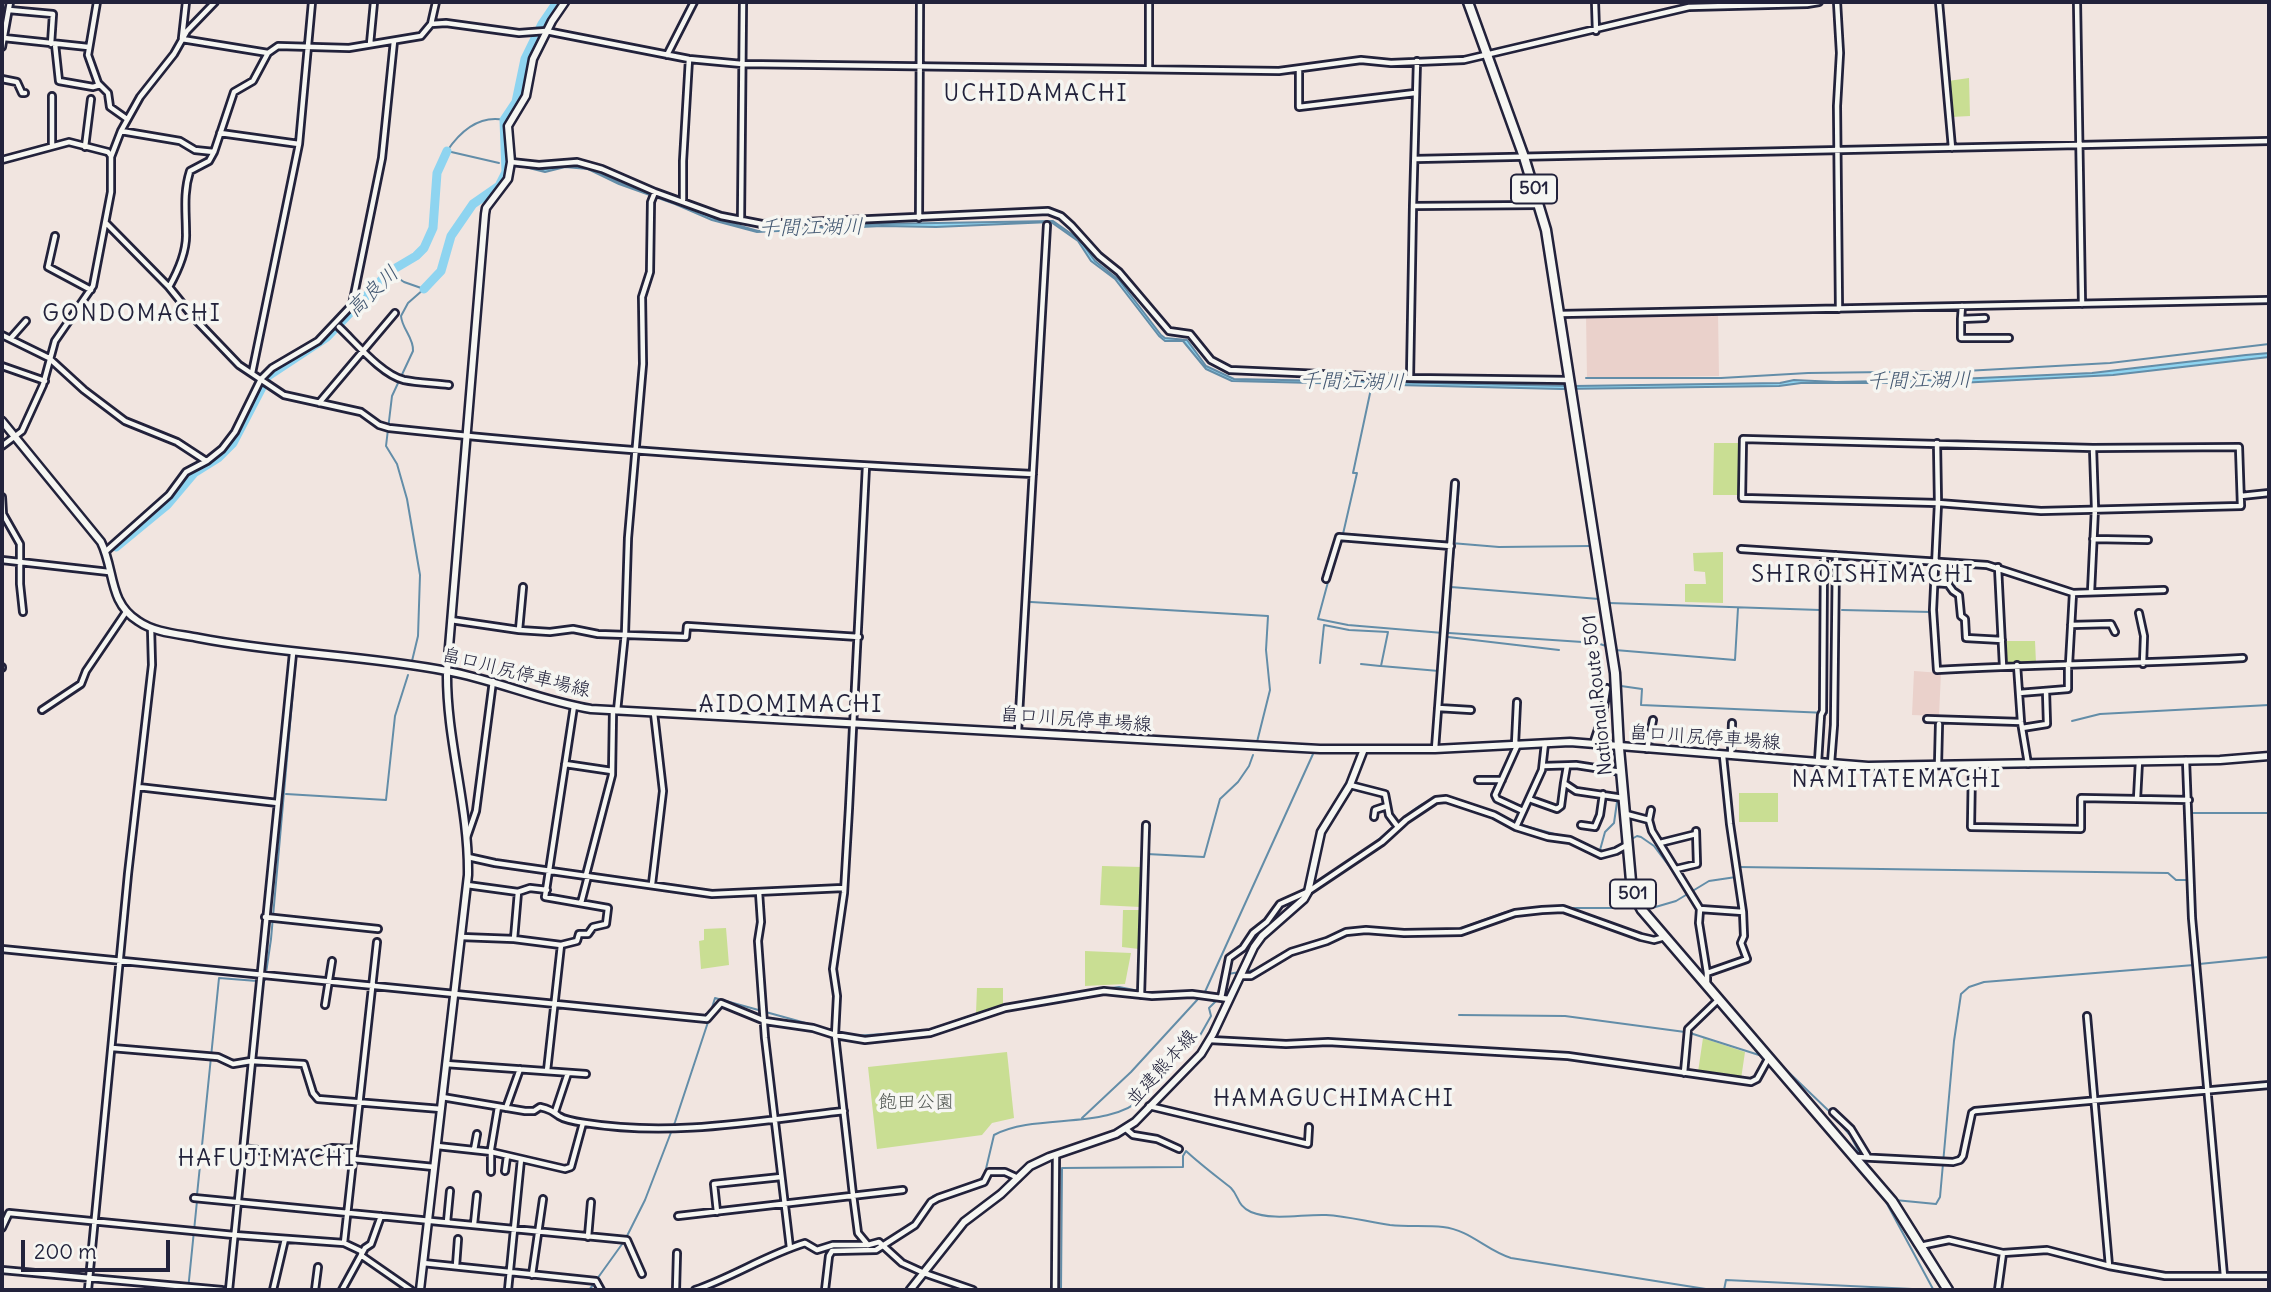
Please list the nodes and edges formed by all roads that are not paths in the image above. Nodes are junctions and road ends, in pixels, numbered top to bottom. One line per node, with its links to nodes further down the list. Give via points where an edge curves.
1 (10, 2): 19 (street)
2 (97, 2): 29 (street)
3 (186, 2): 24 (street)
4 (215, 2): 24 (street)
5 (313, 2): 30 (street)
6 (374, 2): 27 (street)
7 (436, 2): 20 (street)
8 (565, 2): 22 (main road)
9 (694, 2): 32 (street)
10 (743, 2): 36 (street)
11 (920, 2): 37 (street)
12 (1149, 2): 38 (street)
13 (1468, 2): 33 (highway, National Route 501 / 501)
14 (1595, 2): 21 (street)
15 (1819, 2): 21 (street, via 1695,6)
16 (1837, 2): 55 (street)
17 (1939, 2): 54 (street)
18 (2077, 2): 52 (street)
19 (9, 10): 23 (street); 26 (street, via 54,14)
20 (431, 24): 22 (street, via 519,33); 25 (street, via 421,36)
21 (1596, 30): 33 (street)
22 (546, 31): 32 (street); 61 (main road, via 533,59 526,96 508,126)
23 (4, 37): 26 (street); 28 (street)
24 (182, 39): 31 (street); 46 (street)
25 (394, 40): 27 (street); 91 (street, via 382,159 355,298 318,341)
26 (53, 44): 29 (street); 41 (street, via 59,81)
27 (370, 44): 30 (street)
28 (2, 47)
29 (88, 47): 41 (street, via 89,62)
30 (307, 47): 31 (street, via 278,46); 50 (street)
31 (268, 53): 48 (street, via 256,78 234,92)
32 (667, 55): 34 (street)
33 (1487, 56): 35 (street); 58 (highway, National Route 501 / 501)
34 (689, 59): 36 (street); 63 (street)
35 (1417, 61): 39 (street, via 1361,60); 43 (street)
36 (742, 64): 37 (street); 67 (street)
37 (919, 65): 38 (street); 66 (street)
38 (1149, 68): 39 (street)
39 (1298, 69): 43 (street, via 1299,107)
40 (2, 79): 42 (street, via 17,82)
41 (100, 85): 46 (street, via 108,93 110,107)
42 (25, 93)
43 (1415, 93): 59 (street)
44 (52, 96): 51 (street)
45 (91, 99): 53 (street)
46 (127, 120): 47 (street)
47 (121, 131): 56 (street); 57 (street)
48 (220, 132): 50 (street); 56 (street)
49 (2269, 141): 52 (street)
50 (299, 144): 89 (street)
51 (52, 146): 53 (street, via 73,142); 60 (street)
52 (2079, 146): 54 (street); 74 (street)
53 (85, 147): 57 (street, via 108,152)
54 (1952, 148): 55 (street)
55 (1837, 150): 58 (street); 76 (street)
56 (214, 152): 71 (street, via 209,161 190,171 185,188 184,250)
57 (111, 157): 68 (street)
58 (1524, 157): 59 (street); 64 (highway, National Route 501 / 501)
59 (1415, 159): 65 (street)
60 (2, 160)
61 (511, 162): 62 (street, via 577,162); 97 (main road, via 508,179 485,214)
62 (655, 192): 63 (street); 102 (street, via 650,272 642,298)
63 (683, 200): 67 (street)
64 (1540, 205): 65 (street); 78 (highway, National Route 501 / 501)
65 (1413, 206): 90 (street)
66 (919, 218): 67 (street, via 762,224); 90 (street, via 1048,211 1061,216 1119,272 1170,331 1190,334 1211,360 1230,370)
67 (741, 220)
68 (106, 223): 71 (street); 72 (street)
69 (1046, 225): 105 (street)
70 (55, 236): 72 (street, via 48,267)
71 (169, 287): 89 (street, via 220,347)
72 (91, 290): 87 (street)
73 (2269, 300): 74 (street)
74 (2082, 304): 75 (street)
75 (1962, 306): 76 (street); 80 (street)
76 (1839, 309): 78 (street)
77 (395, 313): 86 (street)
78 (1559, 314): 94 (highway, National Route 501 / 501)
79 (1985, 318): 80 (street)
80 (1961, 319): 85 (street, via 1961,338)
81 (26, 321): 84 (street)
82 (339, 327): 86 (street)
83 (2, 335): 84 (street)
84 (11, 338): 87 (street)
85 (2009, 338)
86 (363, 350): 93 (street, via 401,379); 95 (street)
87 (49, 358): 92 (street); 103 (street, via 125,421 177,442)
88 (2, 366): 92 (street)
89 (252, 373): 91 (street)
90 (1410, 378): 94 (street)
91 (261, 379): 95 (street, via 284,395); 103 (street, via 235,432)
92 (45, 380): 98 (street)
93 (449, 384)
94 (1570, 385): 169 (highway, National Route 501 / 501, via 1612,652)
95 (319, 403): 97 (street, via 361,412 387,428)
96 (2, 421): 98 (main road)
97 (466, 436): 102 (street); 133 (main road)
98 (16, 438): 100 (street); 116 (main road)
99 (1937, 443): 101 (street); 110 (street); 110 (street, via 1743,439 1742,498)
100 (2, 446)
101 (2093, 448): 108 (street, via 2239,447); 111 (street)
102 (637, 450): 104 (street); 138 (street)
103 (207, 461): 116 (street, via 186,471 169,495)
104 (866, 466): 105 (street); 139 (street)
105 (1033, 474): 165 (street)
106 (1455, 483): 114 (street)
107 (2269, 493): 108 (street)
108 (2241, 496): 111 (street, via 2241,506)
109 (2, 497): 120 (street, via 4,514 20,544)
110 (1938, 503): 111 (street, via 2040,511); 121 (street)
111 (2095, 508): 112 (street)
112 (2093, 539): 113 (street); 128 (street)
113 (2148, 540)
114 (1451, 545): 124 (street, via 1339,537); 154 (street)
115 (1741, 549): 117 (street)
116 (105, 552): 123 (main road)
117 (1824, 555): 118 (street); 177 (street)
118 (1836, 555): 121 (street); 179 (street)
119 (2, 560): 120 (street)
120 (20, 562): 123 (street); 130 (street)
121 (1936, 562): 122 (street); 125 (street)
122 (1998, 567): 129 (street); 140 (street)
123 (109, 572): 131 (main road, via 114,594)
124 (1326, 579)
125 (1934, 583): 140 (street, via 1948,584 1958,592 1966,638); 146 (street, via 1937,670)
126 (523, 586): 136 (street)
127 (2164, 590): 128 (street)
128 (2091, 592): 129 (street)
129 (2073, 593): 134 (street)
130 (23, 612)
131 (126, 612): 135 (main road, 畠口川尻停車場線); 155 (street, via 81,684)
132 (2139, 613): 144 (street)
133 (451, 620): 136 (street); 147 (main road)
134 (2071, 625): 137 (street, via 2111,624); 143 (street)
135 (151, 628): 141 (main road, 畠口川尻停車場線); 191 (street, via 152,666)
136 (519, 630): 138 (street)
137 (2115, 632)
138 (625, 633): 139 (street, via 686,637 687,626); 157 (street)
139 (859, 637): 161 (street)
140 (2002, 640): 146 (street)
141 (293, 653): 147 (main road, 畠口川尻停車場線); 197 (street)
142 (2243, 658): 144 (street)
143 (2068, 664): 144 (street); 145 (street); 150 (street, via 2068,689)
144 (2143, 664)
145 (2017, 665): 146 (street); 151 (street)
146 (2003, 666)
147 (447, 671): 148 (main road, 畠口川尻停車場線); 208 (main road, via 448,713)
148 (492, 681): 153 (main road, 畠口川尻停車場線); 208 (street, via 476,811)
149 (1607, 688): 168 (street)
150 (2046, 691): 151 (street); 164 (street, via 2048,724)
151 (2019, 692): 164 (street)
152 (1517, 702): 167 (street)
153 (574, 706): 157 (main road, 畠口川尻停車場線); 178 (street)
154 (1438, 708): 156 (street); 171 (street)
155 (41, 710)
156 (1471, 710)
157 (615, 712): 158 (main road, 畠口川尻停車場線); 185 (street)
158 (654, 713): 161 (main road, 畠口川尻停車場線); 215 (street, via 663,790)
159 (1927, 719): 164 (street)
160 (1653, 720): 172 (street)
161 (853, 723): 165 (main road, 畠口川尻停車場線); 217 (street)
162 (1732, 723): 173 (street)
163 (1940, 724): 181 (street)
164 (2022, 725): 180 (street)
165 (1018, 732): 170 (main road, 畠口川尻停車場線)
166 (1545, 742): 167 (main road, 畠口川尻停車場線); 168 (main road, 畠口川尻停車場線); 183 (street)
167 (1517, 744): 171 (main road, 畠口川尻停車場線); 188 (street)
168 (1593, 745): 169 (main road, 畠口川尻停車場線)
169 (1619, 748): 172 (main road, 畠口川尻停車場線); 186 (highway, National Route 501 / 501)
170 (1364, 749): 171 (main road, 畠口川尻停車場線); 190 (main road)
171 (1435, 749)
172 (1647, 750): 173 (main road, 畠口川尻停車場線)
173 (1727, 756): 177 (main road, 畠口川尻停車場線); 224 (street, via 1730,824)
174 (2269, 756): 175 (main road, 畠口川尻停車場線)
175 (2186, 760): 176 (main road, 畠口川尻停車場線); 196 (street)
176 (2139, 761): 180 (main road, 畠口川尻停車場線); 195 (street)
177 (1818, 763): 179 (main road, 畠口川尻停車場線)
178 (565, 764): 185 (street); 213 (street)
179 (1831, 764): 181 (main road, 畠口川尻停車場線)
180 (2028, 764): 182 (main road, 畠口川尻停車場線)
181 (1938, 765): 182 (main road, 畠口川尻停車場線)
182 (1972, 765): 195 (street, via 1971,827 2081,829 2081,799)
183 (1543, 766): 184 (street); 194 (street)
184 (1567, 766): 186 (street); 189 (street)
185 (612, 771): 214 (street)
186 (1621, 772): 193 (highway, National Route 501 / 501)
187 (1478, 780): 188 (street)
188 (1502, 780): 200 (street, via 1497,799)
189 (1564, 783): 192 (street, via 1576,791); 194 (street, via 1557,809)
190 (1350, 785): 198 (street, via 1385,794); 219 (main road, via 1321,832)
191 (138, 787): 197 (street); 233 (street)
192 (1603, 794): 193 (street); 206 (street, via 1595,827)
193 (1624, 798): 201 (highway, National Route 501 / 501)
194 (1529, 799): 200 (street)
195 (2137, 799): 196 (street)
196 (2189, 800): 262 (street, via 2192,918)
197 (278, 803): 225 (street)
198 (1387, 806): 202 (street, via 1375,810); 207 (street)
199 (1651, 810): 203 (street)
200 (1524, 811): 205 (street)
201 (1626, 814): 203 (street); 210 (highway, National Route 501 / 501)
202 (1374, 817)
203 (1649, 820): 209 (street)
204 (1146, 825): 242 (street)
205 (1517, 825): 207 (street, via 1446,799 1436,800); 210 (street, via 1570,840 1601,855)
206 (1581, 825)
207 (1398, 827): 219 (street)
208 (467, 837): 211 (main road)
209 (1660, 843): 212 (street); 212 (street, via 1696,833 1697,864)
210 (1628, 845): 228 (highway, National Route 501 / 501, via 1632,892)
211 (468, 857): 213 (street); 216 (main road)
212 (1676, 869): 223 (street)
213 (551, 871): 214 (street); 218 (street)
214 (587, 876): 215 (street); 222 (street)
215 (652, 884): 221 (street, via 712,894)
216 (467, 885): 220 (street); 227 (main road)
217 (843, 888): 221 (street); 250 (street, via 833,970)
218 (547, 890): 220 (street); 222 (street, via 545,897)
219 (1309, 891): 237 (main road, 並建熊本線, via 1262,936); 243 (street, via 1276,908 1244,948 1229,958)
220 (518, 892): 229 (street)
221 (759, 892): 249 (street)
222 (581, 903): 231 (street, via 608,908 606,924 579,934 575,943)
223 (1700, 909): 224 (street); 235 (street)
224 (1743, 912): 235 (street, via 1741,943 1747,959)
225 (267, 918): 226 (street); 236 (street)
226 (378, 929)
227 (461, 937): 229 (street); 241 (main road)
228 (1665, 937): 237 (street, via 1641,937 1563,909 1542,910 1516,913 1461,932 1346,932 1291,952 1251,976); 240 (highway, National Route 501 / 501)
229 (514, 939): 231 (street)
230 (377, 942): 239 (street)
231 (561, 944): 246 (street)
232 (2, 948): 233 (street)
233 (121, 960): 236 (street); 252 (street)
234 (332, 961): 238 (street)
235 (1707, 973): 240 (street)
236 (260, 974): 238 (street); 254 (street)
237 (1239, 976): 244 (main road, 並建熊本線)
238 (330, 980): 239 (street); 247 (street)
239 (372, 984): 241 (street); 265 (street)
240 (1706, 985): 245 (highway, National Route 501 / 501)
241 (454, 993): 246 (street); 255 (main road)
242 (1141, 995): 243 (street); 250 (street, via 1104,991 1030,1002 930,1033 864,1040)
243 (1219, 998): 244 (street)
244 (1229, 999): 251 (main road, 並建熊本線)
245 (1718, 1000): 253 (highway, National Route 501 / 501); 259 (street, via 1688,1030)
246 (554, 1004): 249 (street, via 707,1019 720,1003); 257 (street)
247 (325, 1005)
248 (2087, 1016): 264 (street)
249 (765, 1021): 250 (street); 273 (street)
250 (835, 1035): 270 (street)
251 (1210, 1040): 259 (street, via 1568,1056); 266 (main road, 並建熊本線)
252 (112, 1048): 254 (street, via 218,1057 233,1064); 308 (street)
253 (1768, 1059): 259 (street, via 1751,1082); 286 (highway, National Route 501 / 501)
254 (251, 1061): 265 (street, via 304,1064 318,1099); 279 (street)
255 (446, 1064): 256 (street); 263 (main road)
256 (520, 1069): 257 (street); 268 (street)
257 (547, 1071): 258 (street)
258 (568, 1073): 260 (street); 271 (street)
259 (1684, 1073)
260 (586, 1074)
261 (2269, 1085): 262 (street)
262 (2207, 1091): 264 (street); 336 (street)
263 (442, 1097): 267 (street); 269 (main road)
264 (2094, 1100): 287 (street, via 1975,1111 1963,1156 1953,1162); 330 (street)
265 (359, 1101): 269 (street); 280 (street)
266 (1149, 1106): 275 (street, via 1308,1144); 276 (main road, 並建熊本線)
267 (498, 1107): 268 (street); 283 (street)
268 (506, 1108): 271 (street, via 530,1111 540,1107)
269 (441, 1109): 278 (main road)
270 (844, 1111): 273 (street); 298 (street)
271 (555, 1112): 274 (street)
272 (1833, 1112): 287 (street, via 1851,1129)
273 (774, 1119): 274 (street, via 670,1130); 293 (street)
274 (583, 1123): 289 (street, via 569,1168)
275 (1309, 1127)
276 (1126, 1129): 281 (street); 284 (main road, 並建熊本線)
277 (477, 1134): 282 (street)
278 (437, 1146): 282 (street); 290 (main road)
279 (243, 1148): 280 (street, via 294,1155); 301 (street)
280 (355, 1149): 288 (street)
281 (1179, 1149)
282 (474, 1150): 283 (street)
283 (492, 1152): 285 (street); 292 (street)
284 (1056, 1154): 294 (main road, 並建熊本線, via 1038,1161); 354 (street)
285 (507, 1156): 289 (street); 291 (street)
286 (1851, 1156): 287 (street); 322 (highway, National Route 501 / 501, via 1892,1201)
287 (1868, 1158)
288 (354, 1159): 290 (street); 304 (street)
289 (521, 1159): 313 (street)
290 (434, 1167): 309 (main road)
291 (505, 1171)
292 (491, 1172)
293 (781, 1177): 303 (street); 305 (street, via 714,1184)
294 (1018, 1178): 321 (street, via 989,1172 984,1182 931,1202 915,1225); 333 (main road, 並建熊本線, via 964,1222)
295 (903, 1190): 298 (street)
296 (450, 1191): 310 (street)
297 (477, 1195): 311 (street)
298 (852, 1195): 303 (street); 320 (street, via 858,1233)
299 (194, 1198): 301 (street)
300 (543, 1199): 314 (street)
301 (237, 1202): 304 (street); 315 (street)
302 (591, 1202): 316 (street)
303 (785, 1204): 305 (street); 323 (street)
304 (348, 1212): 306 (street); 319 (street)
305 (717, 1212): 307 (street)
306 (381, 1216): 309 (street); 326 (street)
307 (678, 1216)
308 (94, 1221): 312 (street, via 9,1213); 315 (street); 338 (street)
309 (428, 1221): 310 (street); 327 (main road)
310 (447, 1222): 311 (street)
311 (474, 1224): 313 (street)
312 (2, 1228)
313 (514, 1228): 314 (street); 332 (street)
314 (538, 1231): 316 (street); 335 (street)
315 (234, 1235): 317 (street); 341 (street)
316 (588, 1237): 334 (street, via 627,1240)
317 (285, 1239): 319 (street); 342 (street)
318 (458, 1239): 329 (street)
319 (344, 1243): 326 (street)
320 (868, 1245): 321 (street, via 879,1242); 323 (street)
321 (884, 1246): 333 (street, via 902,1263); 351 (street, via 870,1251 832,1251)
322 (1919, 1246): 324 (street, via 1949,1240); 355 (highway, National Route 501 / 501)
323 (790, 1248): 350 (street)
324 (2003, 1253): 330 (street, via 2047,1250); 356 (street)
325 (677, 1254): 349 (street)
326 (362, 1256): 344 (street); 345 (street)
327 (422, 1263): 329 (street); 346 (main road)
328 (318, 1266): 343 (street)
329 (456, 1266): 332 (street)
330 (2109, 1266): 336 (street, via 2165,1276)
331 (2, 1270): 338 (street)
332 (510, 1272): 335 (street); 347 (street)
333 (924, 1273): 352 (main road, 並建熊本線); 353 (street)
334 (642, 1274)
335 (532, 1275): 348 (street, via 596,1281)
336 (2224, 1276): 337 (street)
337 (2269, 1276)
338 (88, 1278): 339 (street); 340 (street)
339 (89, 1290)
340 (222, 1290)
341 (229, 1290)
342 (273, 1290)
343 (314, 1290)
344 (342, 1290)
345 (411, 1290)
346 (420, 1290)
347 (508, 1290)
348 (601, 1290)
349 (676, 1290)
350 (695, 1290)
351 (825, 1290)
352 (911, 1290)
353 (973, 1290)
354 (1055, 1290)
355 (1948, 1290)
356 (1997, 1290)

